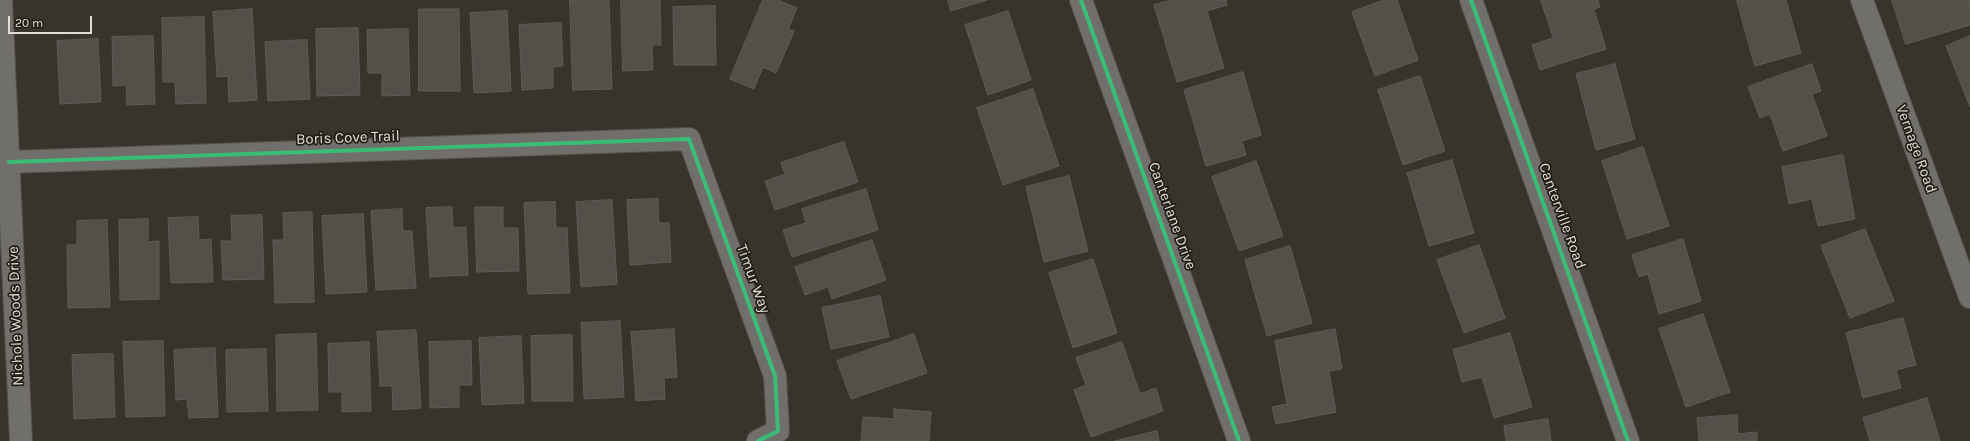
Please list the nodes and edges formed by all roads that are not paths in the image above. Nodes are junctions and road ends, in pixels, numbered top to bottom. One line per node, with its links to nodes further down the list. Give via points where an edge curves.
1 (2, 0): 6 (street, Nichole Woods Drive)
2 (1081, 0): 10 (street, Canterlane Drive)
3 (1471, 0): 11 (street, Canterville Road)
4 (1862, 0): 7 (street, Vernage Road)
5 (689, 139): 6 (street, Boris Cove Trail); 9 (street, Timur Way, via 775,376 778,431)
6 (9, 162): 8 (street, Nichole Woods Drive)
7 (1970, 297)
8 (21, 441)
9 (758, 441)
10 (1239, 441)
11 (1628, 441)

